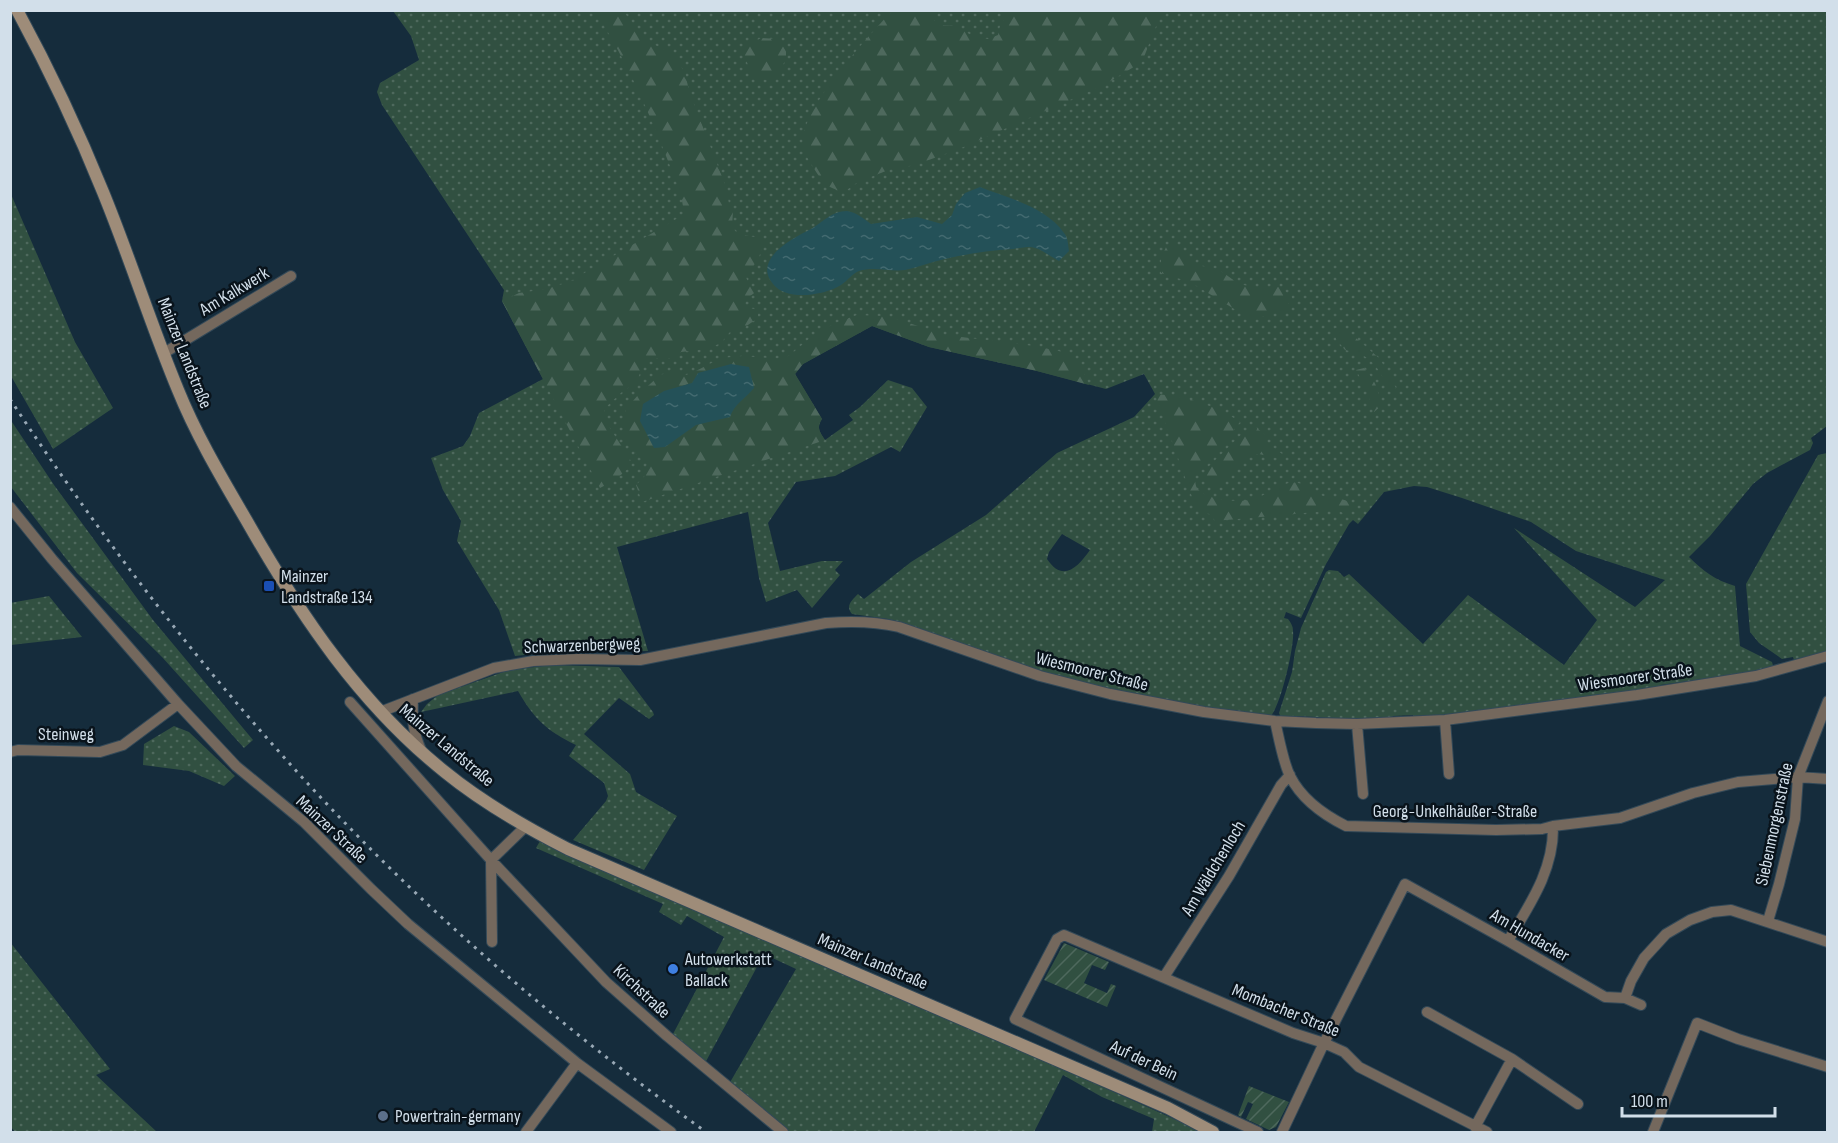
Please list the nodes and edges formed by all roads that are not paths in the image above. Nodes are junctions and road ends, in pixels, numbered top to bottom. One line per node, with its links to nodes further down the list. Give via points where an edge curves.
1 (17, 10): 3 (main road, Mainzer Landstraße, via 95,173)
2 (291, 276): 3 (street, Am Kalkwerk)
3 (164, 352): 11 (main road, Mainzer Landstraße, via 202,442 275,569 325,645)
4 (10, 507): 10 (street, Mainzer Straße)
5 (826, 624): 7 (street, Schwarzenbergweg, via 640,660 533,660 494,668); 13 (street, Wiesmoorer Straße, via 853,621 892,625 1079,687 1204,712)
6 (1827, 656): 12 (street, Wiesmoorer Straße, via 1727,681)
7 (413, 699): 11 (street, Schwarzenbergweg); 16 (street, via 412,719)
8 (1827, 701): 19 (street, Siebenmorgenstraße)
9 (350, 702): 24 (street, Kirchstraße)
10 (178, 704): 15 (street, Steinweg, via 123,744 100,752); 36 (street, Mainzer Straße, via 236,766 304,822 408,924)
11 (380, 712): 16 (main road, Mainzer Landstraße)
12 (1445, 720): 14 (street, Wiesmoorer Straße); 17 (street)
13 (1275, 721): 14 (street, Wiesmoorer Straße); 18 (street, Georg-Unkelhäußer-Straße)
14 (1357, 724): 21 (street)
15 (10, 752)
16 (422, 752): 23 (main road, Mainzer Landstraße)
17 (1449, 774)
18 (1290, 775): 22 (street, Georg-Unkelhäußer-Straße, via 1313,805 1346,826 1542,830); 29 (street, Am Wäldchenloch)
19 (1798, 777): 20 (street, Georg-Unkelhäußer-Straße); 22 (street, Georg-Unkelhäußer-Straße, via 1738,782 1620,818); 25 (street, Siebenmorgenstraße, via 1795,819)
20 (1827, 779)
21 (1363, 794)
22 (1553, 826): 26 (street, via 1554,843 1548,868)
23 (525, 827): 24 (street); 43 (main road, Mainzer Landstraße, via 1168,1108)
24 (491, 860): 27 (street); 42 (street, Kirchstraße, via 606,982)
25 (1768, 921): 28 (street); 30 (street, via 1731,910 1690,920 1666,934 1644,958)
26 (1509, 941): 30 (street, Am Hundacker, via 1605,997); 34 (street, Am Hundacker, via 1405,884)
27 (492, 942)
28 (1827, 942)
29 (1164, 977): 33 (street, Mombacher Straße, via 1064,935 1058,939); 34 (street, Mombacher Straße)
30 (1625, 998): 31 (street, Am Hundacker)
31 (1641, 1005)
32 (1427, 1012): 35 (street)
33 (1015, 1019): 44 (street, Auf der Bein)
34 (1324, 1043): 39 (street, Mombacher Straße, via 1344,1052 1359,1067); 45 (street)
35 (1512, 1059): 38 (street); 39 (street)
36 (577, 1063): 40 (street); 41 (street, Mainzer Straße)
37 (1827, 1068): 47 (street, via 1698,1023)
38 (1578, 1104)
39 (1474, 1127): 46 (street, Mombacher Straße)
40 (526, 1132)
41 (671, 1132)
42 (783, 1132)
43 (1214, 1132)
44 (1258, 1132)
45 (1282, 1132)
46 (1487, 1132)
47 (1653, 1132)

